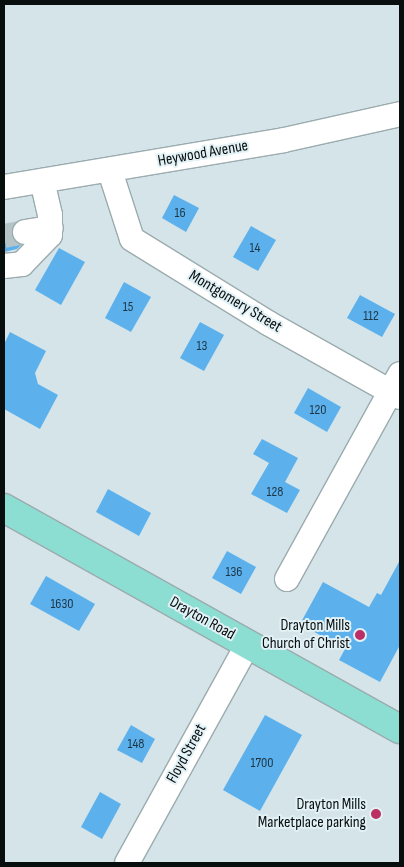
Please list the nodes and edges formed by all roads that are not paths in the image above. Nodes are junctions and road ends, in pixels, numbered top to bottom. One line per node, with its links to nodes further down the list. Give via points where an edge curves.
1 (400, 114): 2 (street, Heywood Avenue, via 284,140)
2 (110, 171): 3 (street, Heywood Avenue); 8 (street, Montgomery Street, via 132,239 268,323)
3 (42, 182): 4 (street, Heywood Avenue); 5 (street)
4 (4, 187)
5 (51, 228): 6 (street); 7 (street, via 50,235 22,264)
6 (25, 232)
7 (4, 266)
8 (397, 387): 10 (street)
9 (4, 508): 11 (main road, Drayton Road)
10 (287, 579)
11 (248, 644): 12 (main road, Drayton Road); 13 (street, Floyd Street)
12 (400, 729)
13 (127, 863)

